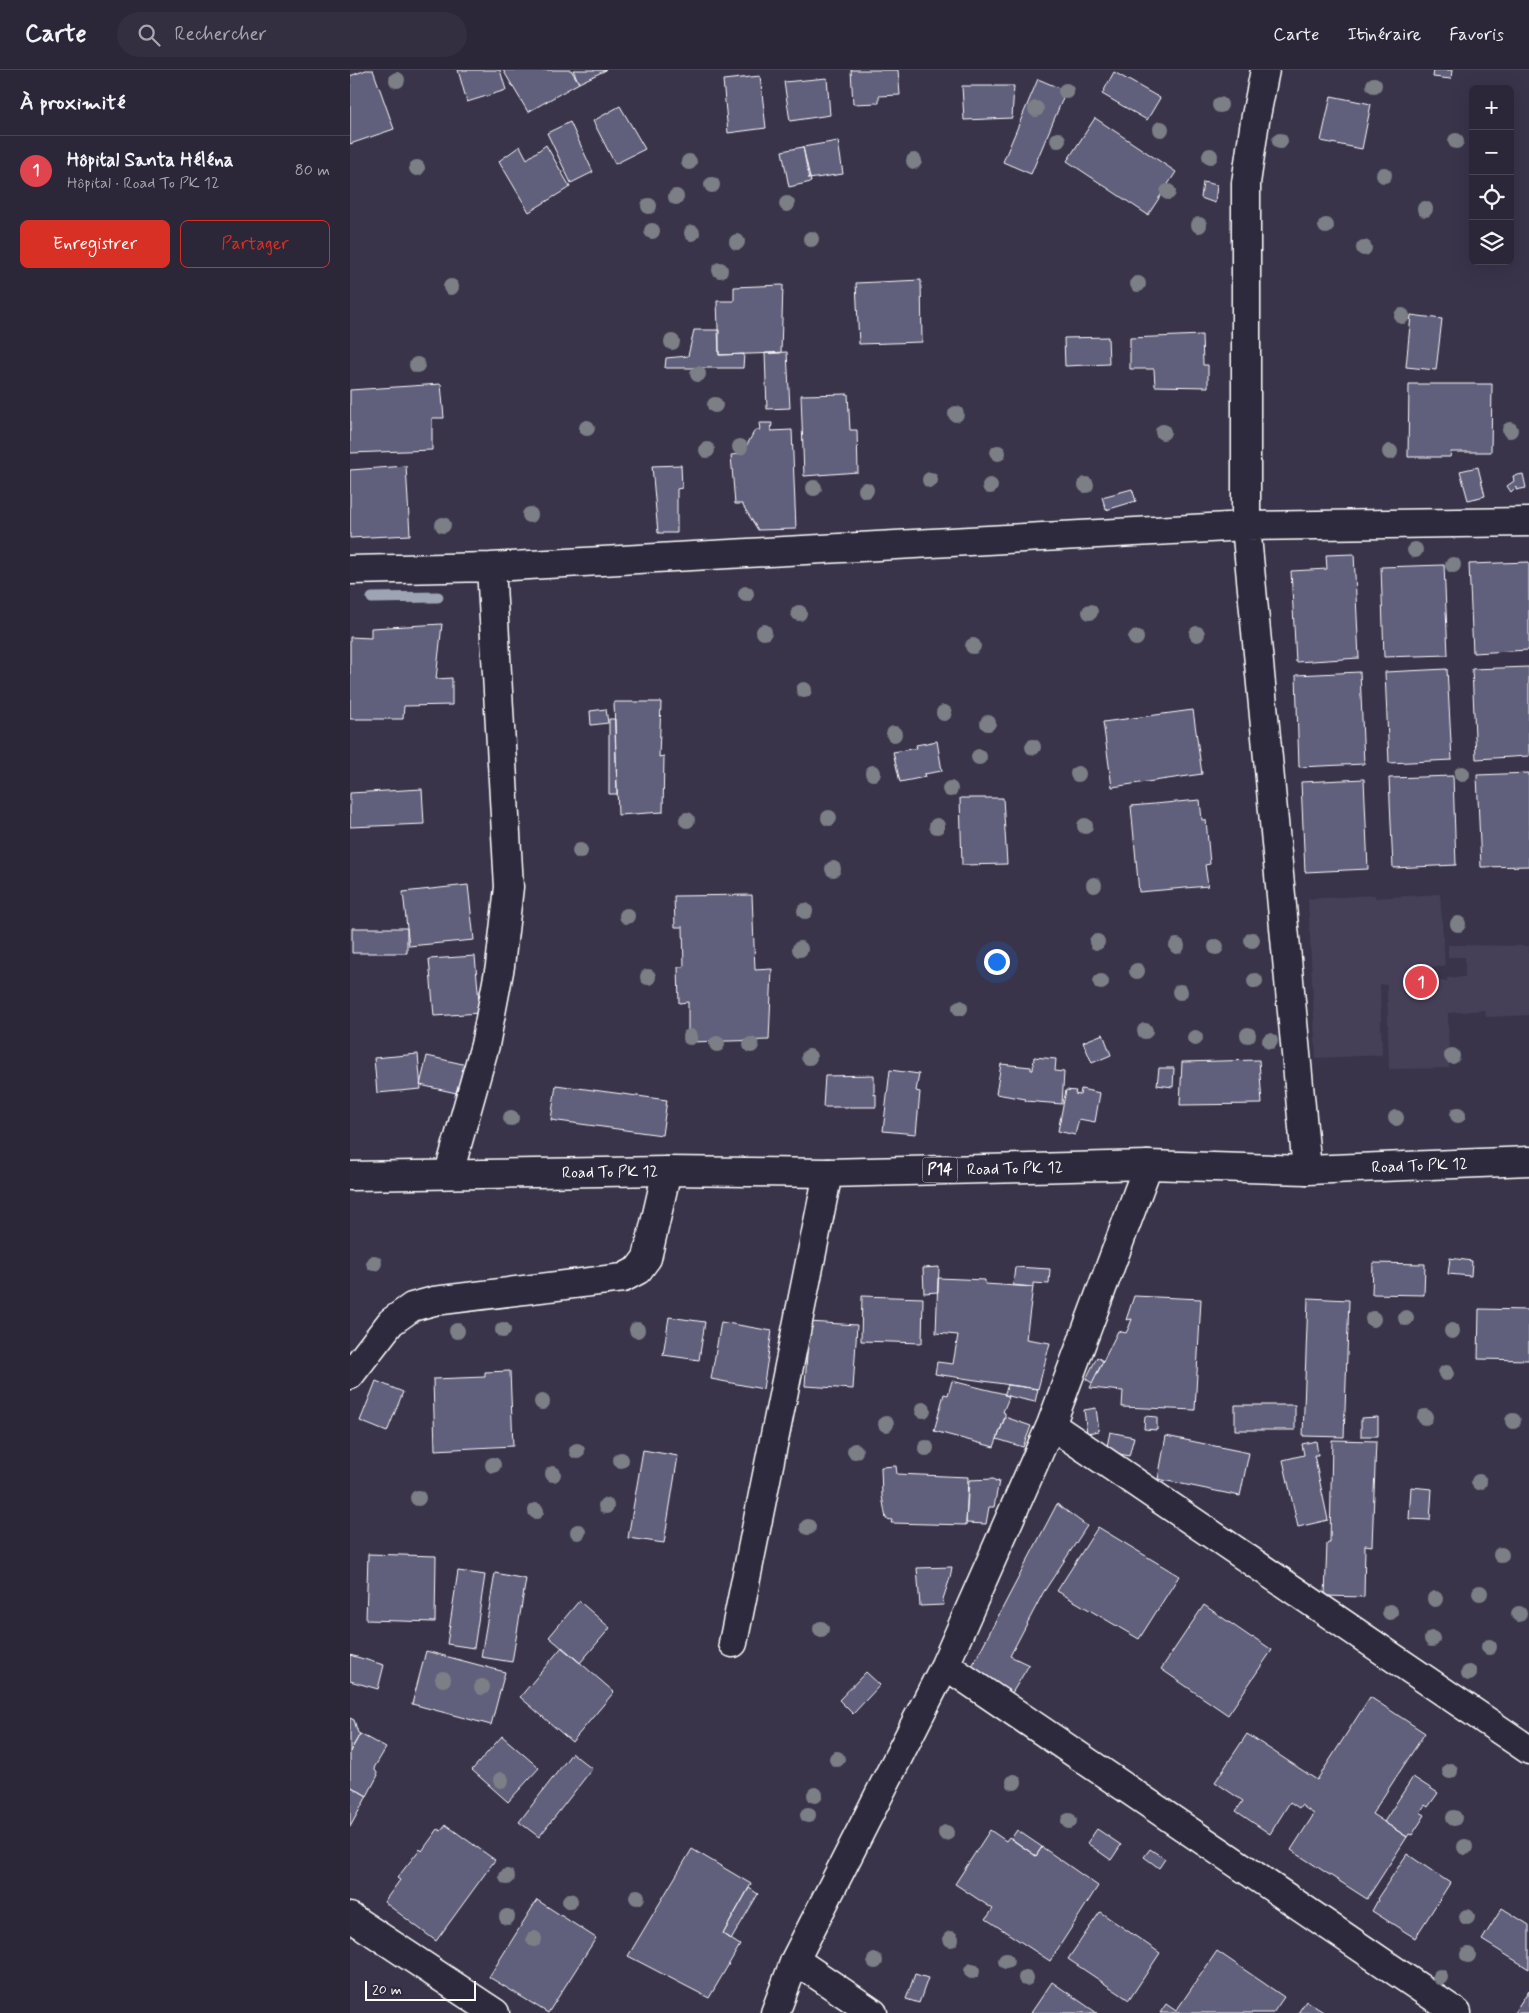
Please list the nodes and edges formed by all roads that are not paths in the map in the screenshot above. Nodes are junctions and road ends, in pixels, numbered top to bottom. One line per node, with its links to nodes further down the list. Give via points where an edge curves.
1 (1265, 70): 3 (street, via 1246,182)
2 (1529, 522): 3 (street)
3 (1246, 526): 4 (street); 8 (street)
4 (491, 567): 5 (street); 10 (street, via 509,887 500,966 485,1045)
5 (350, 570)
6 (1529, 1161): 8 (street, Road To PK 12 / P14)
7 (1148, 1165): 8 (street, Road To PK 12 / P14); 11 (street, Road To PK 12 / P14); 14 (street)
8 (1306, 1170)
9 (667, 1171): 10 (street, Road To PK 12 / P14); 11 (street, Road To PK 12 / P14); 13 (street, via 647,1258 638,1270 623,1278 434,1300 412,1307 391,1322)
10 (449, 1173): 12 (street, Road To PK 12 / P14)
11 (828, 1173): 15 (street)
12 (350, 1176)
13 (350, 1375)
14 (1051, 1425): 16 (street); 17 (street)
15 (733, 1643)
16 (945, 1665): 19 (street); 23 (street)
17 (1529, 1750)
18 (350, 1917): 20 (street)
19 (795, 1960): 21 (street); 22 (street)
20 (495, 2013)
21 (775, 2013)
22 (873, 2013)
23 (1457, 2013)

